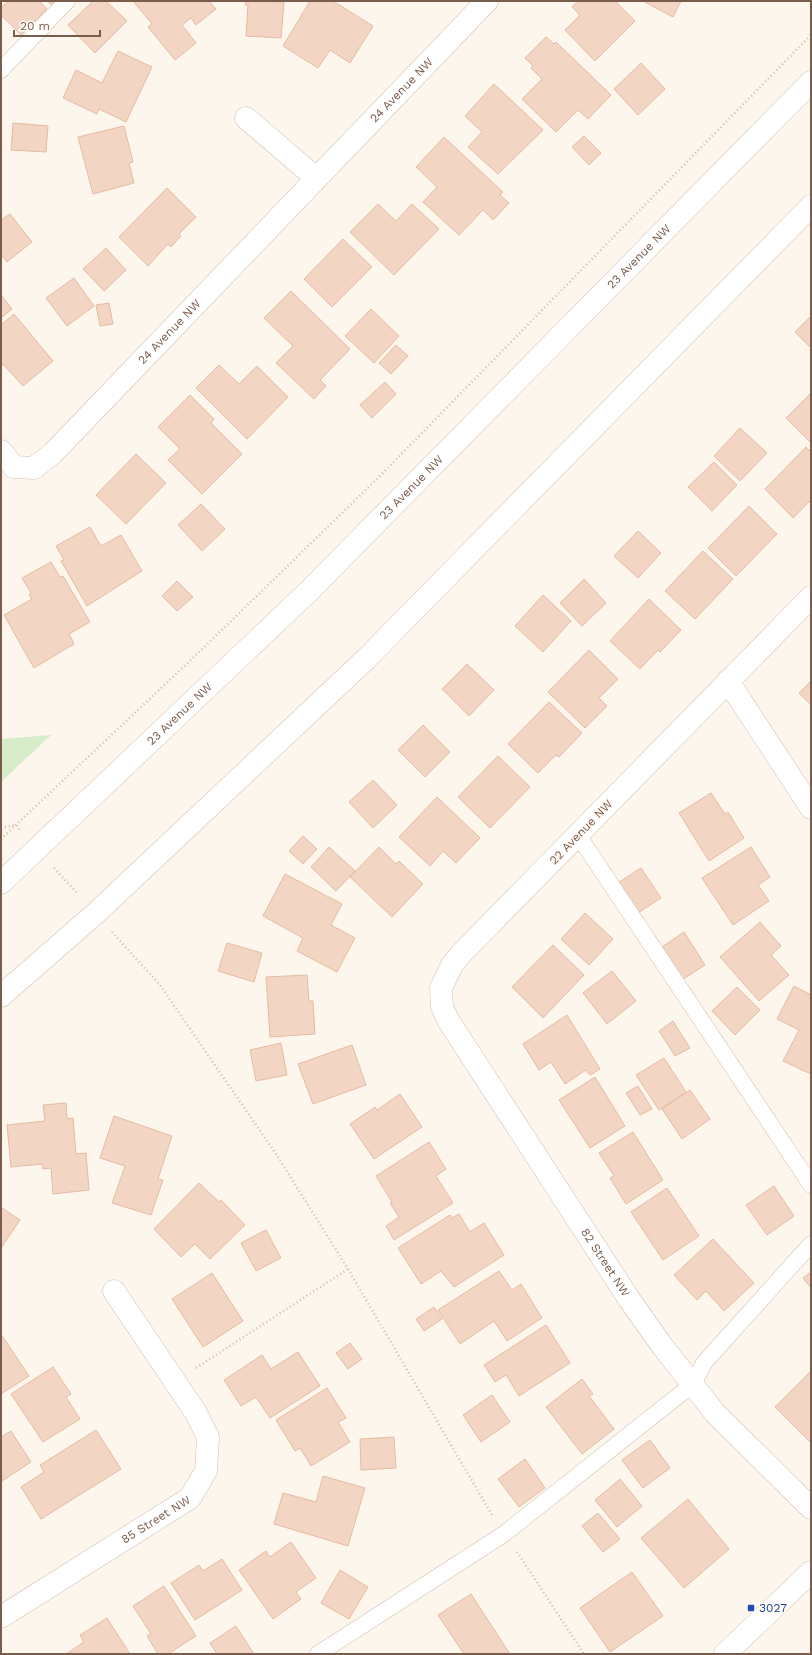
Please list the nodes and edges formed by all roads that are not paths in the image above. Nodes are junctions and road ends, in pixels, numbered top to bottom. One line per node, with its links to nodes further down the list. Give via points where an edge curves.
1 (68, 1): 3 (lane)
2 (487, 1): 6 (street, 24 Avenue NW)
3 (1, 70)
4 (811, 82): 13 (street, 23 Avenue NW, via 309,591)
5 (246, 118): 6 (street)
6 (316, 178): 8 (street, 24 Avenue NW, via 53,453 34,468)
7 (811, 206): 15 (street, via 366,659 96,913)
8 (8, 459)
9 (811, 597): 10 (street, 22 Avenue NW)
10 (728, 681): 11 (street); 12 (street, 22 Avenue NW)
11 (811, 808)
12 (578, 835): 14 (street, 22 Avenue NW, via 461,954 452,965); 16 (lane)
13 (1, 883)
14 (441, 988): 19 (street, 82 Street NW, via 442,1008 472,1059 629,1299)
15 (1, 996)
16 (811, 1185)
17 (811, 1244): 19 (lane, via 704,1363)
18 (114, 1291): 22 (street, 85 Street NW, via 196,1413 208,1437 206,1471 190,1498)
19 (693, 1384): 20 (street, 82 Street NW, via 738,1438); 23 (lane, via 504,1534)
20 (811, 1508)
21 (811, 1572): 24 (street)
22 (1, 1617)
23 (318, 1654)
24 (725, 1654)

